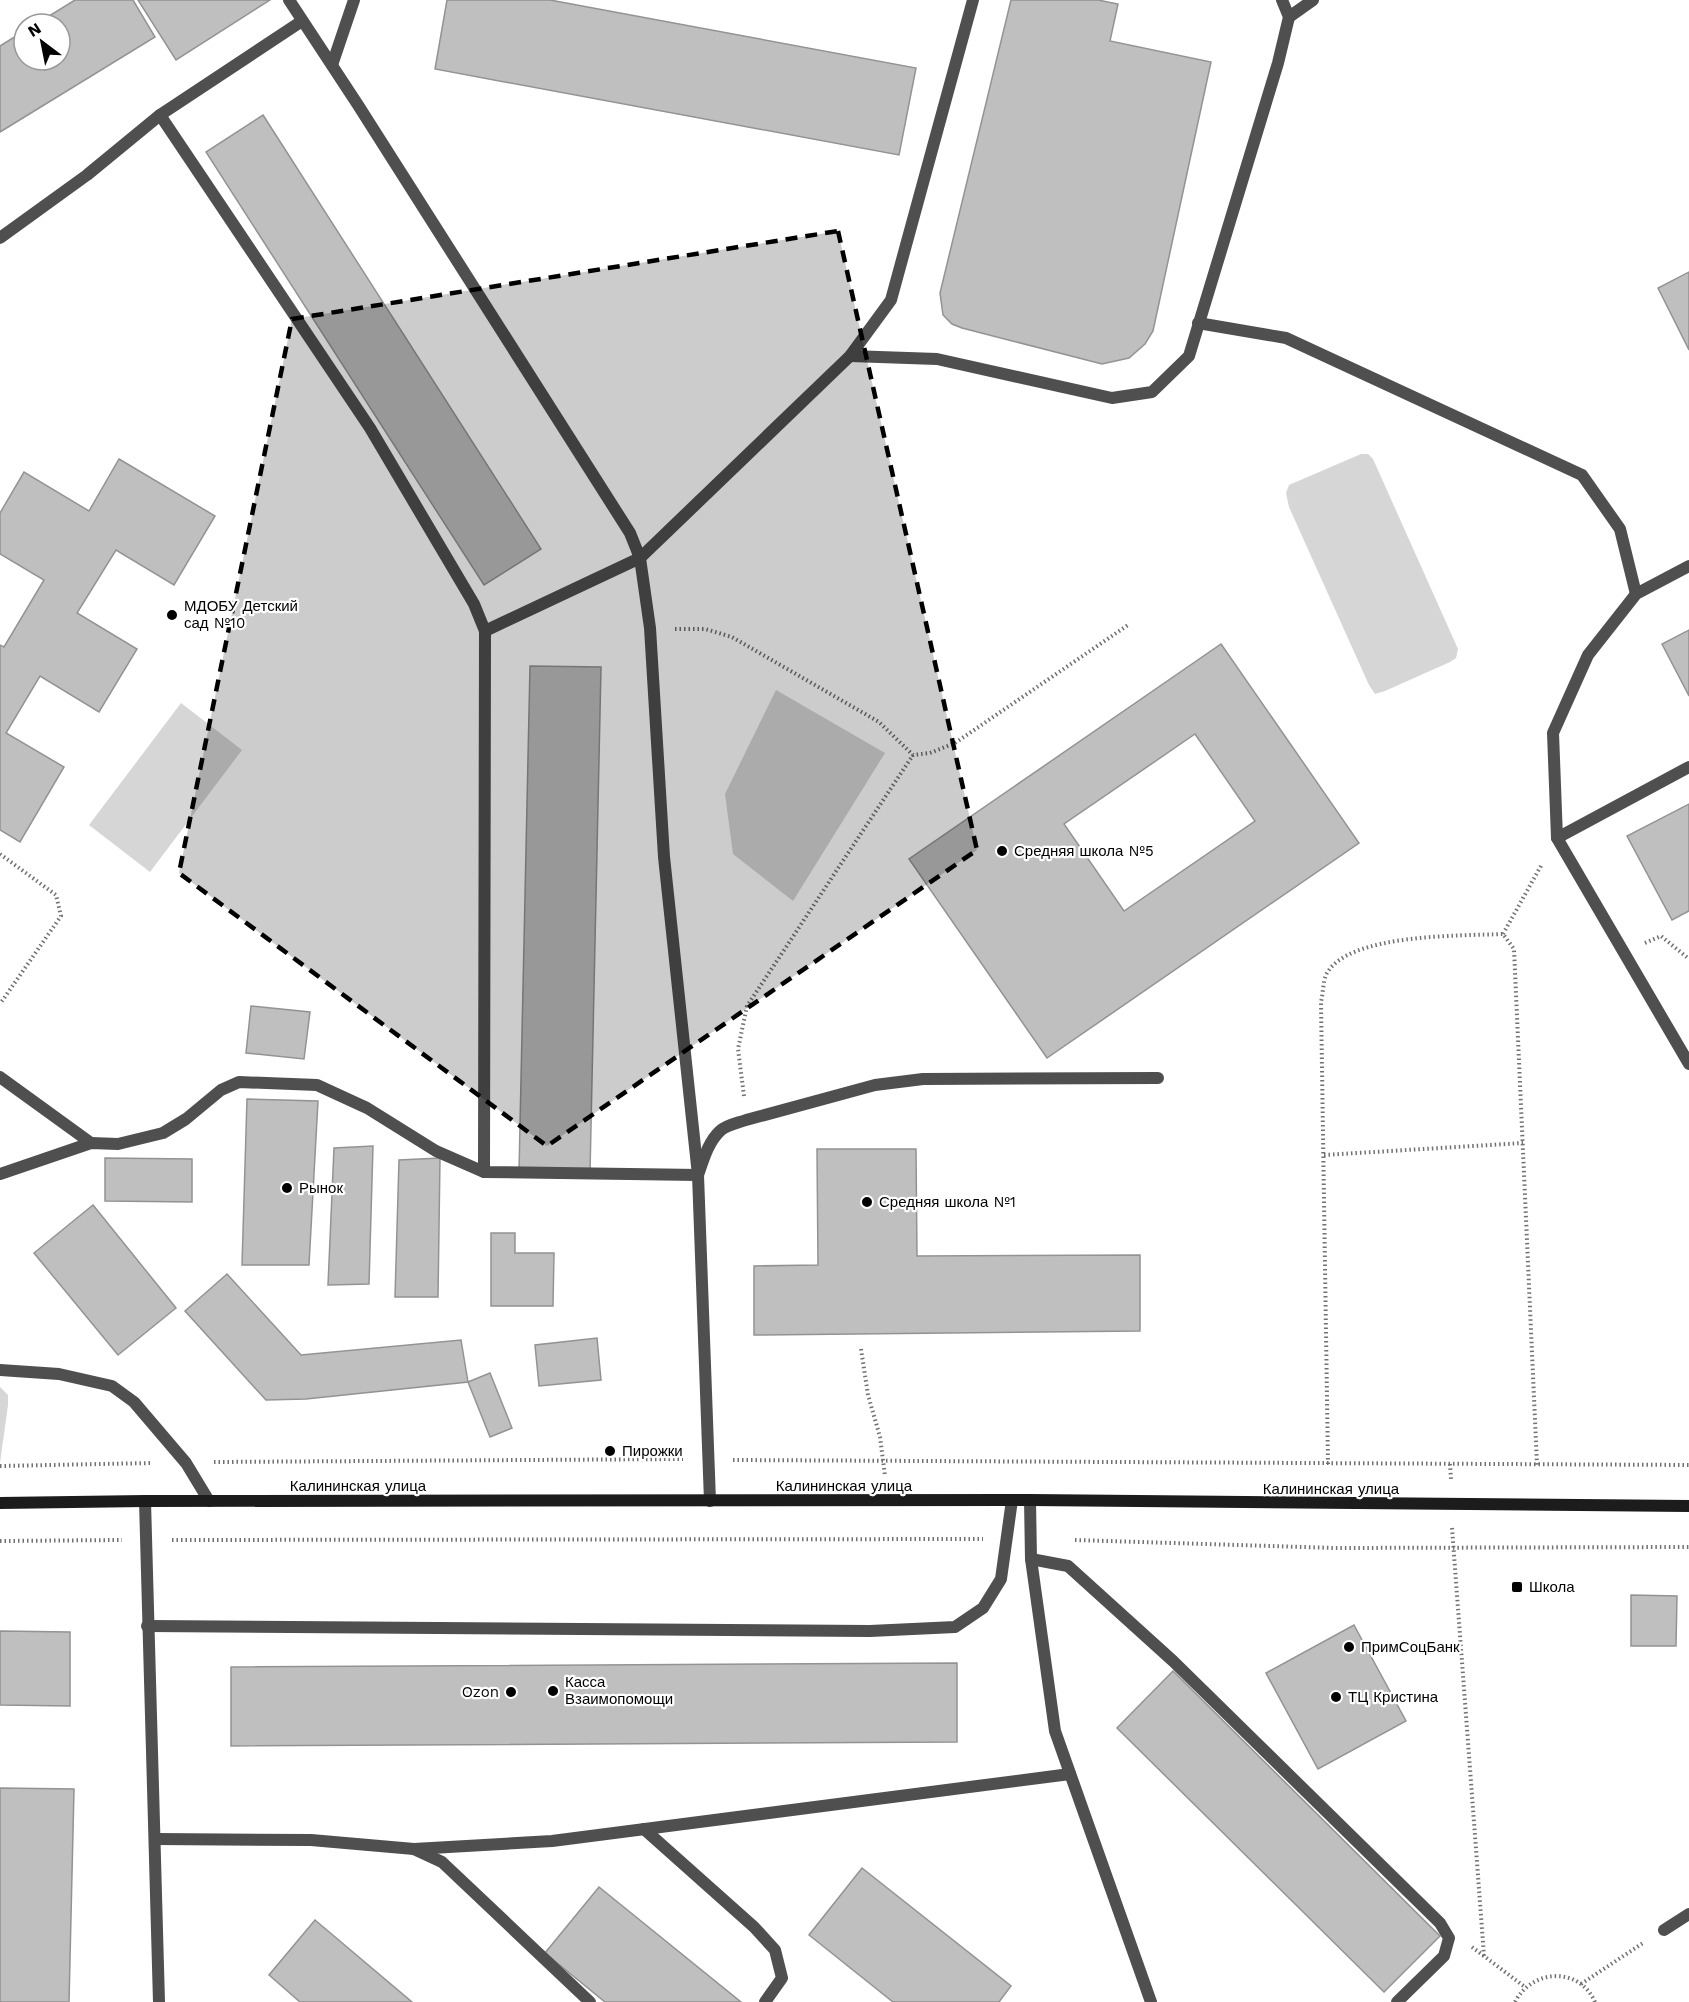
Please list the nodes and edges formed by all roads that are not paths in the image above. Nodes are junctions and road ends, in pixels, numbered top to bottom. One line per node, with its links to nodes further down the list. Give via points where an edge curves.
1 (289, 0): 7 (lane)
2 (354, 0): 8 (lane)
3 (973, 0): 12 (lane, via 891,300)
4 (1282, 0): 6 (lane)
5 (1313, 0): 6 (lane)
6 (1289, 17): 11 (lane)
7 (302, 21): 8 (lane); 9 (lane)
8 (332, 65): 13 (lane, via 630,533)
9 (160, 115): 10 (lane, via 87,175); 16 (lane, via 370,428 474,604)
10 (0, 238)
11 (1198, 323): 12 (lane, via 1189,356 1152,392 1112,398 937,359); 15 (lane, via 1286,338 1582,475 1620,529)
12 (850, 356): 13 (lane)
13 (640, 558): 16 (lane); 25 (lane, via 650,628 664,857)
14 (1689, 566): 15 (lane)
15 (1636, 594): 18 (lane, via 1588,655 1553,733)
16 (485, 631): 23 (lane)
17 (1689, 767): 18 (lane)
18 (1557, 838): 19 (lane)
19 (1689, 1064)
20 (0, 1077): 22 (lane)
21 (1158, 1078): 25 (lane, via 923,1079 875,1085 746,1120 719,1132)
22 (91, 1143): 23 (lane, via 118,1144 164,1133 221,1090 239,1082 317,1085 367,1108 436,1151); 24 (lane)
23 (484, 1172): 25 (lane)
24 (0, 1174)
25 (698, 1175): 31 (lane)
26 (0, 1370): 30 (lane, via 59,1374 112,1386 134,1402 186,1462)
27 (1012, 1500): 28 (main road, Калининская улица); 31 (main road, Калининская улица); 35 (lane, via 1001,1579 983,1608 955,1626 870,1631)
28 (1030, 1500): 33 (main road, Калининская улица); 34 (lane)
29 (145, 1501): 30 (main road, Калининская улица); 32 (main road, Калининская улица); 35 (lane)
30 (209, 1501): 31 (main road, Калининская улица)
31 (710, 1501)
32 (0, 1503)
33 (1689, 1506)
34 (1031, 1559): 36 (lane, via 1055,1731); 46 (lane, via 1068,1566 1173,1661 1440,1923 1449,1938 1444,1956)
35 (147, 1626): 38 (lane)
36 (1070, 1774): 37 (lane); 45 (lane)
37 (644, 1829): 39 (lane); 44 (lane, via 775,1950 782,1978)
38 (155, 1839): 39 (lane, via 311,1840); 42 (lane)
39 (414, 1849): 43 (lane, via 442,1862)
40 (1689, 1914): 41 (lane)
41 (1664, 1930)
42 (159, 2002)
43 (590, 2002)
44 (765, 2002)
45 (1151, 2002)
46 (1397, 2002)

